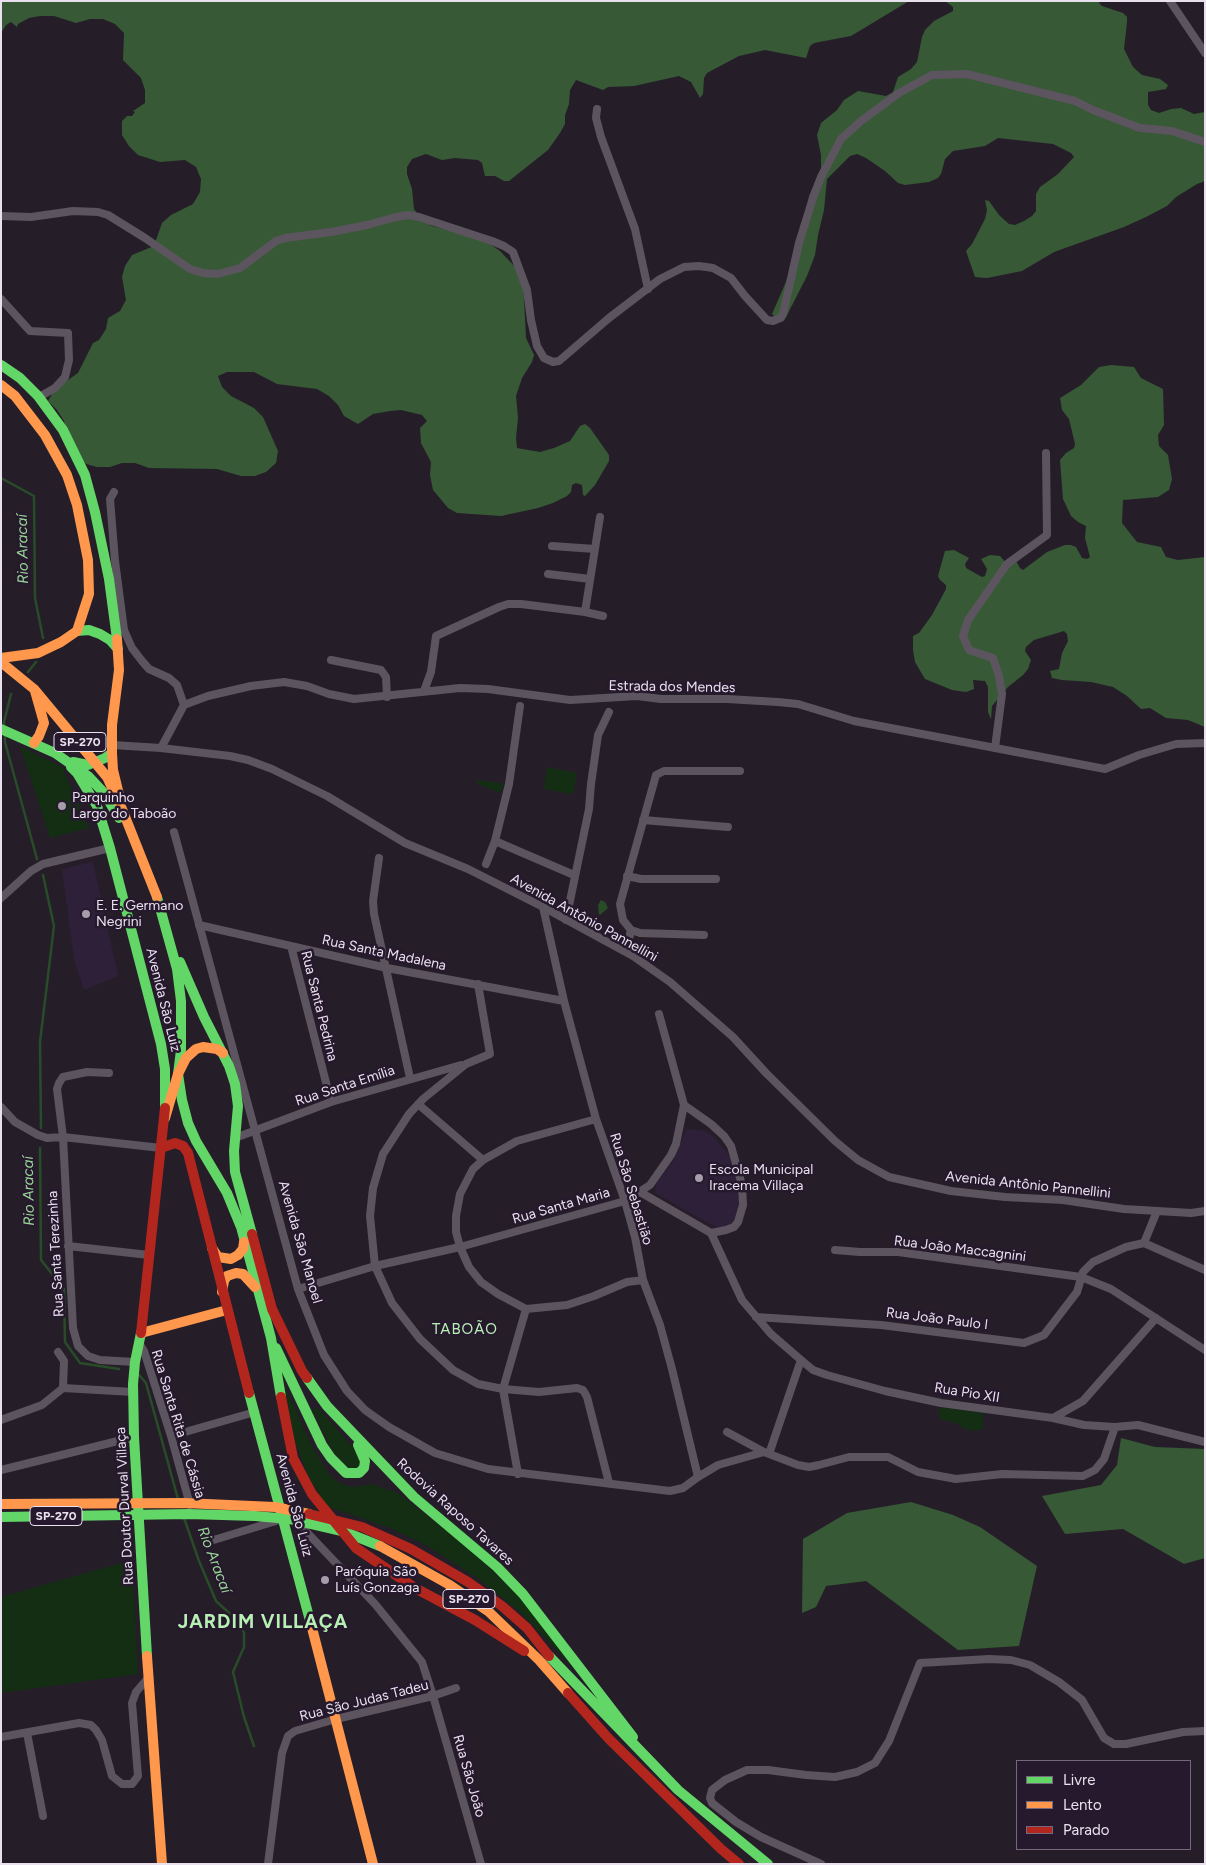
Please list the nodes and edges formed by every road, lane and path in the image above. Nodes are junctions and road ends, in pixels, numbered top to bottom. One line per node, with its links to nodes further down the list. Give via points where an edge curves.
1 (1170, 1): 2 (street)
2 (1205, 53)
3 (596, 108): 6 (street, via 601,137 635,229)
4 (1205, 142): 6 (street, via 1172,131 1140,128 1075,100 967,74 932,75 899,93 841,139 813,198 780,318 767,320 732,278 713,268 684,268)
5 (1, 216): 6 (street, via 98,212 108,215 190,269 218,274 240,268 285,238 331,232 408,215 419,217 492,241 513,252 527,290 537,346 544,358 553,362 559,361)
6 (648, 289)
7 (1, 299): 10 (street, via 30,331 68,333 69,360 65,377 55,388)
8 (1, 365): 10 (main road)
9 (1, 385): 20 (main road, via 15,396 45,435 67,475 77,505 88,560 89,594)
10 (39, 397): 21 (main road, via 63,430 85,475 109,579)
11 (1046, 453): 37 (street, via 1047,535 1007,564 968,620 963,636 969,650 993,658 999,676 1002,694)
12 (114, 492): 30 (street, via 110,499 124,630 132,648 149,669 177,685)
13 (600, 517): 15 (street)
14 (552, 546): 15 (street)
15 (595, 549): 17 (street)
16 (548, 574): 17 (street)
17 (590, 579): 18 (street)
18 (584, 612): 19 (street); 25 (street, via 521,604 499,607 436,636)
19 (603, 616)
20 (77, 631): 21 (main road, via 89,630 100,634); 22 (main road, via 38,653)
21 (118, 649): 38 (main road)
22 (1, 658)
23 (331, 660): 29 (street, via 380,670 386,676)
24 (1, 662): 26 (main road, SP-270)
25 (431, 672): 27 (street); 28 (street)
26 (34, 689): 34 (main road, via 44,723); 40 (main road, SP-270)
27 (437, 690): 28 (street, Estrada dos Mendes); 37 (street, Estrada dos Mendes, via 488,689 570,700 637,696 798,704 854,721)
28 (424, 691): 29 (street, Estrada dos Mendes)
29 (387, 697): 30 (street, Estrada dos Mendes, via 354,699 284,682 251,686)
30 (184, 705): 36 (street)
31 (520, 706): 47 (street, via 509,784)
32 (609, 712): 51 (street, via 598,735 589,809)
33 (1, 729): 34 (main road)
34 (34, 743): 39 (main road)
35 (1205, 743): 37 (street, Estrada dos Mendes, via 1176,744 1105,769)
36 (161, 748): 38 (street, Avenida Antônio Pannellini); 57 (street, Avenida Antônio Pannellini, via 230,756 272,769 327,796 405,844 468,869)
37 (995, 748)
38 (112, 749): 40 (main road); 42 (main road)
39 (63, 758): 40 (main road, via 83,765); 46 (main road, via 88,776 104,793); 48 (main road, Avenida São Luiz, via 97,806)
40 (96, 762): 42 (main road, SP-270, via 107,777)
41 (740, 772): 43 (street, via 659,772 654,778)
42 (122, 810): 46 (main road, SP-270)
43 (643, 820): 44 (street); 52 (street)
44 (728, 827)
45 (174, 832): 59 (street, Avenida São Manoel)
46 (135, 840): 62 (main road, SP-270, via 154,886)
47 (495, 840): 50 (street); 51 (street)
48 (110, 848): 54 (street, via 43,864); 79 (main road, Avenida São Luiz, via 160,1044 165,1069)
49 (379, 858): 65 (street, via 373,901)
50 (486, 864)
51 (574, 875): 58 (street)
52 (627, 876): 53 (street, via 641,879); 60 (street, via 620,904 623,920)
53 (716, 879)
54 (18, 883): 55 (street); 56 (street)
55 (1, 890)
56 (1, 898)
57 (543, 907): 58 (street, Avenida Antônio Pannellini); 67 (street, Rua São Sebastião)
58 (566, 920): 64 (street, Avenida Antônio Pannellini)
59 (199, 925): 63 (street, Rua Santa Madalena); 81 (street, Avenida São Manoel)
60 (631, 930): 61 (street); 64 (street)
61 (704, 935)
62 (169, 937): 69 (main road, SP-270); 72 (main road, SP-270, via 181,1001)
63 (291, 946): 65 (street, Rua Santa Madalena); 74 (street, Rua Santa Pedrina)
64 (626, 952): 89 (street, Avenida Antônio Pannellini, via 670,982 733,1036 835,1141 858,1160 889,1177 951,1191)
65 (387, 968): 66 (street, Rua Santa Madalena); 73 (street)
66 (478, 984): 67 (street, Rua Santa Madalena); 70 (street, via 490,1054)
67 (564, 1001): 80 (street, Rua São Sebastião)
68 (659, 1014): 76 (street, Rua Santa Maria)
69 (223, 1054): 72 (main road, via 210,1047 196,1049 186,1058); 77 (main road, SP-270, via 235,1084)
70 (466, 1064): 73 (street, Rua Santa Emília); 75 (street)
71 (109, 1073): 83 (street, Rua Santa Terezinha, via 87,1072 63,1077 58,1083)
72 (178, 1074): 79 (main road); 92 (main road, Rodovia Raposo Tavares / SP-270, via 188,1123)
73 (410, 1078): 74 (street, Rua Santa Emília)
74 (331, 1102): 82 (street, Rua Santa Emília)
75 (418, 1104): 86 (street); 99 (street, via 383,1154 373,1188 370,1216)
76 (684, 1105): 87 (street, Rua Santa Maria, via 671,1156 650,1185); 91 (street, via 724,1136 731,1146 742,1185 743,1205 738,1222 734,1227)
77 (238, 1106): 81 (street); 84 (main road, SP-270)
78 (1, 1107): 83 (street, via 16,1122 38,1135)
79 (165, 1118): 85 (main road, Rua Doutor Durval Villaça)
80 (596, 1119): 86 (street, via 518,1141); 88 (street, Rua São Sebastião)
81 (252, 1120): 82 (street, Avenida São Manoel)
82 (255, 1130): 84 (street, Rua Santa Emília); 104 (street, Avenida São Manoel)
83 (62, 1137): 85 (street); 94 (street, Rua Santa Terezinha)
84 (235, 1138): 92 (main road, SP-270, via 235,1172)
85 (162, 1148): 96 (main road, Avenida São Luiz, via 175,1143 184,1146 188,1153); 98 (main road, Rua Doutor Durval Villaça)
86 (483, 1160): 95 (street, via 473,1169 460,1194 456,1224)
87 (640, 1192): 88 (street, Rua Santa Maria); 91 (street)
88 (625, 1202): 95 (street, Rua Santa Maria); 102 (street, Rua São Sebastião)
89 (1157, 1211): 90 (street, Avenida Antônio Pannellini); 93 (street)
90 (1205, 1211)
91 (711, 1233): 108 (street, Rua Pio XII, via 742,1300)
92 (250, 1242): 96 (main road, via 231,1258 218,1257); 103 (main road, Rodovia Raposo Tavares / SP-270); 124 (main road, Rodovia Raposo Tavares / SP-270, via 280,1328 310,1384)
93 (1144, 1243): 100 (street); 101 (street, via 1126,1246 1093,1262)
94 (68, 1246): 98 (street); 115 (street, Rua Santa Terezinha, via 73,1328 78,1346 88,1356 100,1360)
95 (460, 1247): 99 (street, Rua Santa Maria); 106 (street, via 469,1267 482,1282)
96 (212, 1248): 105 (main road, Avenida São Luiz)
97 (835, 1250): 101 (street, Rua João Maccagnini, via 898,1252)
98 (150, 1255): 110 (main road, Rua Doutor Durval Villaça)
99 (375, 1266): 104 (street, Rua Santa Maria); 117 (street, via 392,1303 420,1339 453,1370 478,1384)
100 (1205, 1270)
101 (1081, 1277): 108 (street, Rua João Paulo I, via 1077,1292 1044,1335 1024,1343 881,1325); 109 (street, Rua João Maccagnini, via 1111,1289)
102 (643, 1280): 106 (street, via 626,1282 567,1305); 131 (street, Rua São Sebastião, via 660,1325)
103 (256, 1288): 105 (main road, via 243,1274 236,1273 224,1281); 111 (main road, Rodovia Raposo Tavares / SP-270)
104 (298, 1289): 130 (street, Avenida São Manoel, via 324,1355 347,1391 365,1410 435,1453 488,1469)
105 (222, 1292): 107 (main road, Avenida São Luiz)
106 (526, 1309): 117 (street)
107 (227, 1310): 110 (main road); 119 (main road, Avenida São Luiz)
108 (756, 1317): 114 (street, Rua Pio XII)
109 (1156, 1318): 112 (street, Rua João Maccagnini); 120 (street, via 1083,1401)
110 (140, 1338): 115 (main road, Rua Doutor Durval Villaça); 125 (street, Rua Santa Rita de Cássia)
111 (271, 1338): 124 (main road, via 322,1445 339,1467 353,1474 360,1473 365,1461); 139 (main road, Rodovia Raposo Tavares / SP-270, via 293,1458 312,1494 356,1548 415,1588)
112 (1205, 1350)
113 (58, 1352): 116 (street, via 64,1360)
114 (801, 1360): 120 (street, Rua Pio XII, via 813,1370 885,1391 941,1403); 128 (street)
115 (135, 1362): 118 (main road, Rua Doutor Durval Villaça)
116 (63, 1388): 118 (street); 121 (street, via 42,1404)
117 (503, 1389): 130 (street); 132 (street, via 540,1392 583,1390)
118 (133, 1392): 126 (main road, Rua Doutor Durval Villaça)
119 (255, 1412): 125 (street); 134 (main road, Avenida São Luiz)
120 (1053, 1418): 122 (street, Rua Pio XII, via 1076,1424)
121 (1, 1420)
122 (1115, 1427): 127 (street, Rua Pio XII, via 1138,1425); 128 (street, via 1104,1458 1095,1470 1083,1476 1002,1474 956,1479 918,1472 888,1457 849,1457 809,1467)
123 (727, 1432): 128 (street)
124 (351, 1433): 147 (main road, Rodovia Raposo Tavares / SP-270, via 414,1497 498,1567 523,1594 611,1706)
125 (171, 1436): 135 (street, Rua Santa Rita de Cássia)
126 (134, 1437): 129 (street); 140 (main road, Rua Doutor Durval Villaça)
127 (1205, 1442)
128 (766, 1453): 131 (street, Avenida São Manoel, via 718,1465)
129 (1, 1470)
130 (518, 1474): 132 (street, Avenida São Manoel)
131 (698, 1477): 132 (street, Avenida São Manoel, via 683,1488 670,1491)
132 (608, 1483)
133 (1, 1504): 147 (main road, Rodovia Raposo Tavares / SP-270, via 216,1503 274,1507 362,1527 439,1563 502,1606 527,1628 552,1660)
134 (279, 1504): 137 (main road, Avenida São Luiz); 142 (street, Rua São João, via 375,1604 422,1662)
135 (192, 1513)
136 (1, 1516): 139 (main road, Rodovia Raposo Tavares / SP-270, via 255,1516 289,1519 345,1532 384,1548 448,1584 488,1611)
137 (283, 1519): 138 (street); 143 (main road, Avenida São Luiz)
138 (207, 1542)
139 (539, 1660): 153 (main road, Rodovia Raposo Tavares / SP-270, via 609,1739)
140 (150, 1676): 145 (street, via 136,1692 132,1703 138,1776 132,1784 122,1784 112,1776 102,1740 91,1725 79,1723); 149 (main road, Rua Doutor Durval Villaça)
141 (456, 1688): 142 (street, Rua São Judas Tadeu)
142 (433, 1696): 143 (street, Rua São Judas Tadeu); 152 (street, Rua São João)
143 (336, 1718): 150 (street, Rua São Judas Tadeu, via 295,1731 284,1744); 151 (main road, Avenida São Luiz)
144 (1205, 1732): 155 (street, via 1183,1732 1114,1744 1104,1738 1082,1700 1030,1665 989,1659 920,1663 889,1741 875,1763 857,1772 835,1776 747,1770 712,1790 712,1803 736,1822)
145 (28, 1733): 146 (street); 148 (street)
146 (1, 1737)
147 (650, 1762): 154 (main road, Rodovia Raposo Tavares / SP-270, via 678,1790)
148 (43, 1816)
149 (162, 1864)
150 (268, 1864)
151 (373, 1864)
152 (482, 1864)
153 (738, 1864)
154 (768, 1864)
155 (821, 1864)

